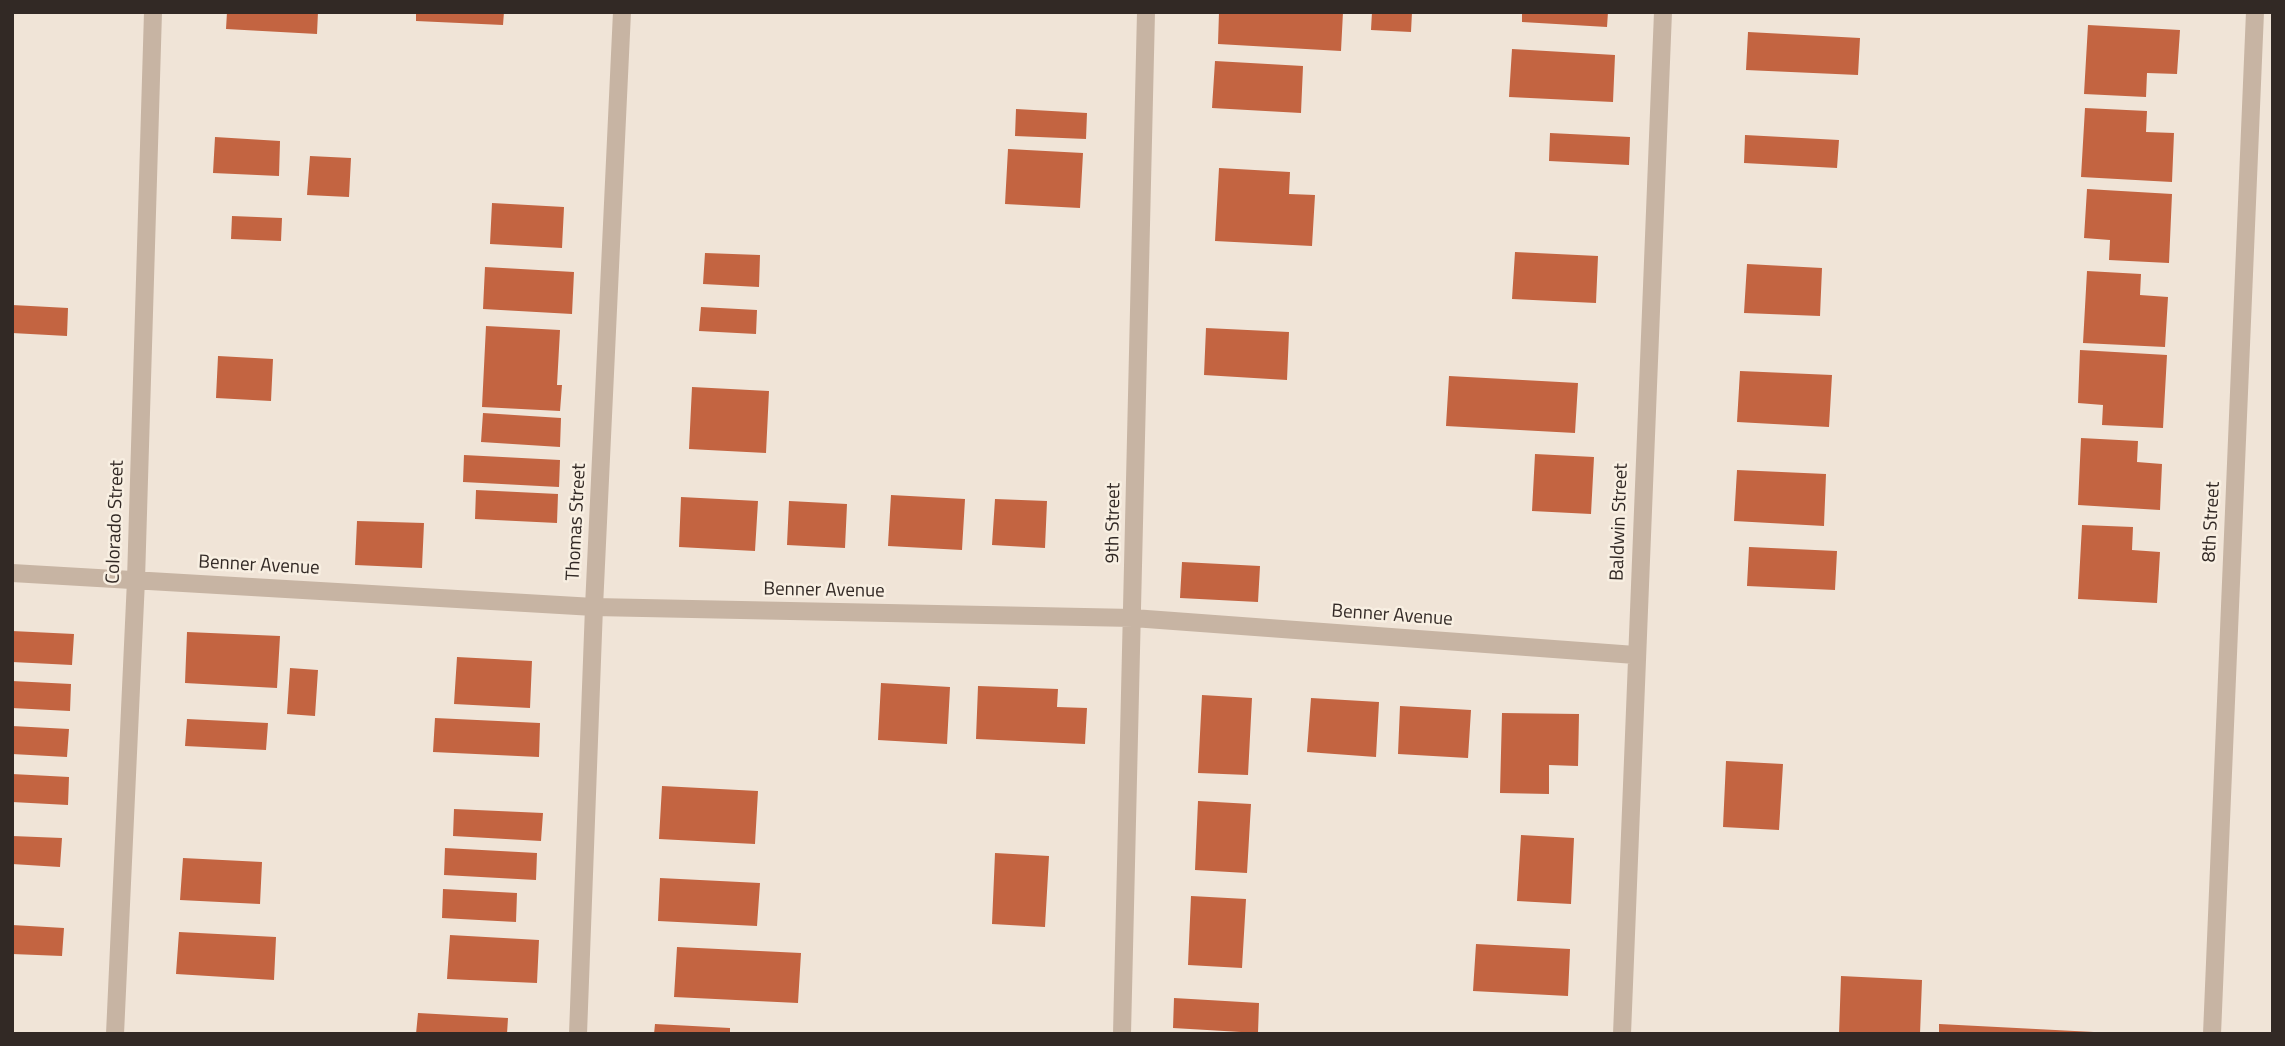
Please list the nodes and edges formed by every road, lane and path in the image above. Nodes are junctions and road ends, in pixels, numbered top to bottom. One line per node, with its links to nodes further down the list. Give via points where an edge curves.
1 (153, 12): 7 (street, Colorado Street)
2 (622, 12): 8 (street, Thomas Street)
3 (1146, 12): 9 (street, 9th Street)
4 (1663, 12): 10 (street, Baldwin Street)
5 (2255, 12): 15 (street, 8th Street)
6 (12, 573): 7 (street, Benner Avenue)
7 (136, 580): 8 (street, Benner Avenue); 11 (street, Colorado Street)
8 (594, 607): 9 (street, Benner Avenue); 12 (street, Thomas Street)
9 (1133, 618): 10 (street, Benner Avenue); 13 (street, 9th Street)
10 (1635, 655): 14 (street, Baldwin Street)
11 (115, 1034)
12 (579, 1034)
13 (1122, 1034)
14 (1622, 1034)
15 (2213, 1034)

